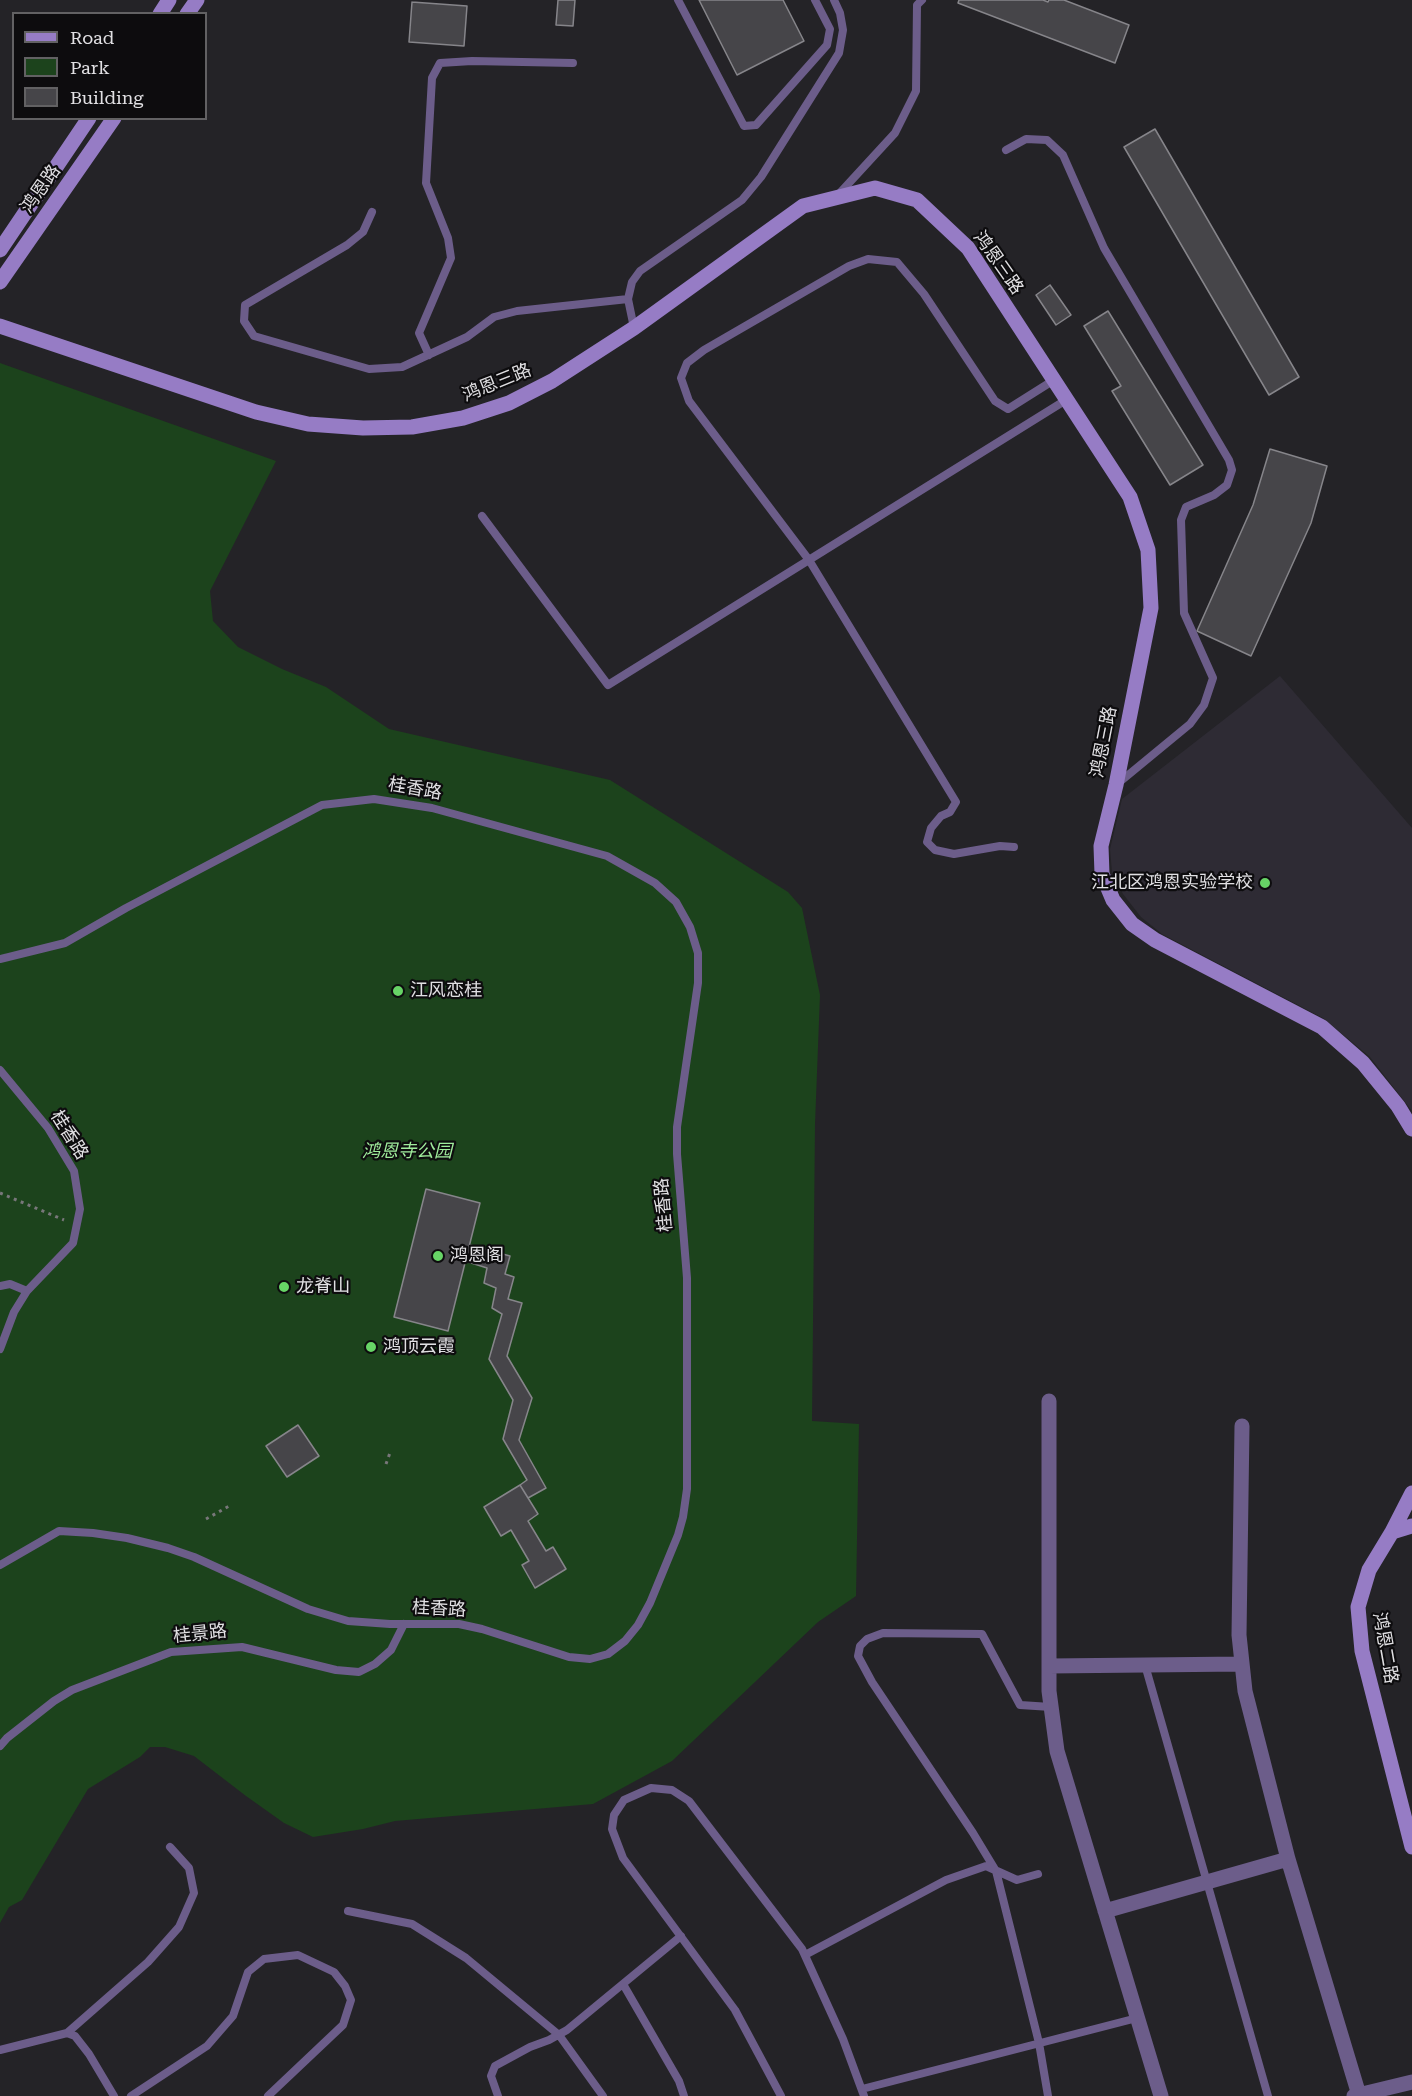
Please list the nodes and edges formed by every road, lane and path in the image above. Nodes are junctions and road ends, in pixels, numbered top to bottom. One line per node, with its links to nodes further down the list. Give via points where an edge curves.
1 (678, 0): 2 (lane, via 744,126 756,125 827,45 830,29)
2 (815, 0)
3 (834, 0): 13 (lane, via 843,30 839,53 761,177 742,200 640,271)
4 (922, 0): 9 (lane, via 917,5 916,91 896,133)
5 (573, 63): 16 (lane, via 440,63 432,78 426,183 448,238 451,258 419,333)
6 (88, 120): 11 (street, 鸿恩路)
7 (113, 120): 12 (street, 鸿恩路)
8 (1006, 150): 21 (lane, via 1026,139 1047,140 1064,155 1104,248 1232,470 1227,485 1186,507 1180,520 1184,614 1213,678 1204,705 1190,724)
9 (836, 197): 15 (street, 鸿恩三路, via 803,206); 17 (street, 鸿恩三路, via 875,188 917,200 968,248)
10 (372, 212): 16 (lane, via 363,232 347,245 244,305 244,321 254,336 369,369 402,367)
11 (0, 250)
12 (0, 282)
13 (628, 299): 15 (lane); 16 (lane, via 494,317 467,337)
14 (0, 326): 15 (street, 鸿恩三路, via 256,412 308,424 363,428 412,427 463,418 509,403 552,381)
15 (634, 328)
16 (429, 355)
17 (1054, 380): 18 (street, 鸿恩三路); 20 (lane, via 1008,409 995,401 924,294 897,262 868,259 849,266 704,350 687,363 681,378 689,401)
18 (1066, 400): 20 (lane); 21 (street, 鸿恩三路, via 1130,497 1148,550 1151,608)
19 (482, 516): 20 (lane, via 608,685)
20 (808, 560): 22 (lane, via 956,802 931,828 927,842 935,850 954,854)
21 (1116, 785): 25 (street, 鸿恩三路, via 1101,846 1102,874 1113,900 1132,924 1155,940 1322,1027 1363,1064)
22 (1014, 847)
23 (0, 959): 41 (lane, 桂香路, via 65,943 322,805 374,799 432,808 607,856 655,883 676,902 698,953 698,982 676,1155 687,1278 687,1489 678,1535 638,1625 608,1654 590,1659 569,1657 466,1626)
24 (0, 1070): 27 (lane, 桂香路, via 48,1128 74,1171 80,1209)
25 (1412, 1129)
26 (0, 1193): 27 (path)
27 (76, 1225): 29 (lane, 桂香路, via 73,1243)
28 (0, 1286): 29 (lane, via 10,1284)
29 (27, 1291): 30 (lane, 桂香路)
30 (0, 1349)
31 (1049, 1401): 44 (street)
32 (1242, 1426): 42 (street)
33 (391, 1450): 34 (path)
34 (386, 1464)
35 (1412, 1494): 39 (street, 鸿恩二路)
36 (231, 1505): 37 (path)
37 (206, 1519)
38 (1412, 1526): 39 (street)
39 (1392, 1532): 48 (street, 鸿恩二路, via 1369,1570 1358,1606 1362,1651)
40 (0, 1565): 41 (lane, 桂香路, via 59,1531 93,1533 168,1548 308,1609 348,1621)
41 (404, 1624): 46 (lane, 桂景路, via 391,1650 359,1672 242,1647 171,1652 72,1690)
42 (1242, 1664): 43 (street); 49 (street, via 1245,1691)
43 (1146, 1665): 44 (street); 52 (lane)
44 (1049, 1666): 45 (street)
45 (1052, 1707): 50 (lane, via 1020,1705 982,1634 883,1634 860,1646 858,1656 872,1682); 54 (street, via 1057,1751)
46 (0, 1746)
47 (170, 1847): 59 (lane, via 189,1868 194,1893 179,1927 148,1962)
48 (1412, 1847)
49 (1288, 1859): 52 (street); 65 (street)
50 (996, 1871): 51 (lane, via 1017,1880); 56 (lane, via 986,1866 946,1880); 61 (lane)
51 (1038, 1874)
52 (1207, 1882): 54 (street); 75 (lane)
53 (348, 1911): 60 (lane, via 412,1924 466,1958)
54 (1105, 1911): 58 (street)
55 (681, 1936): 56 (lane, via 623,1858 612,1829 614,1815 624,1800 651,1788 672,1790 689,1801); 57 (lane); 72 (lane, via 735,2010)
56 (805, 1955): 64 (lane)
57 (623, 1984): 60 (lane); 71 (lane)
58 (1137, 2018): 61 (lane); 74 (street)
59 (67, 2033): 62 (lane); 66 (lane, via 75,2036 89,2054)
60 (559, 2035): 69 (lane, via 495,2066 491,2076); 70 (lane)
61 (1039, 2043): 64 (lane); 73 (lane)
62 (0, 2050)
63 (1412, 2082): 65 (street)
64 (863, 2092)
65 (1356, 2095)
66 (114, 2096)
67 (131, 2096): 68 (lane, via 207,2046 233,2016 248,1972 264,1959 298,1955 334,1972 351,2000 343,2025)
68 (268, 2096)
69 (498, 2096)
70 (603, 2096)
71 (684, 2096)
72 (781, 2096)
73 (1048, 2096)
74 (1161, 2096)
75 (1268, 2096)

